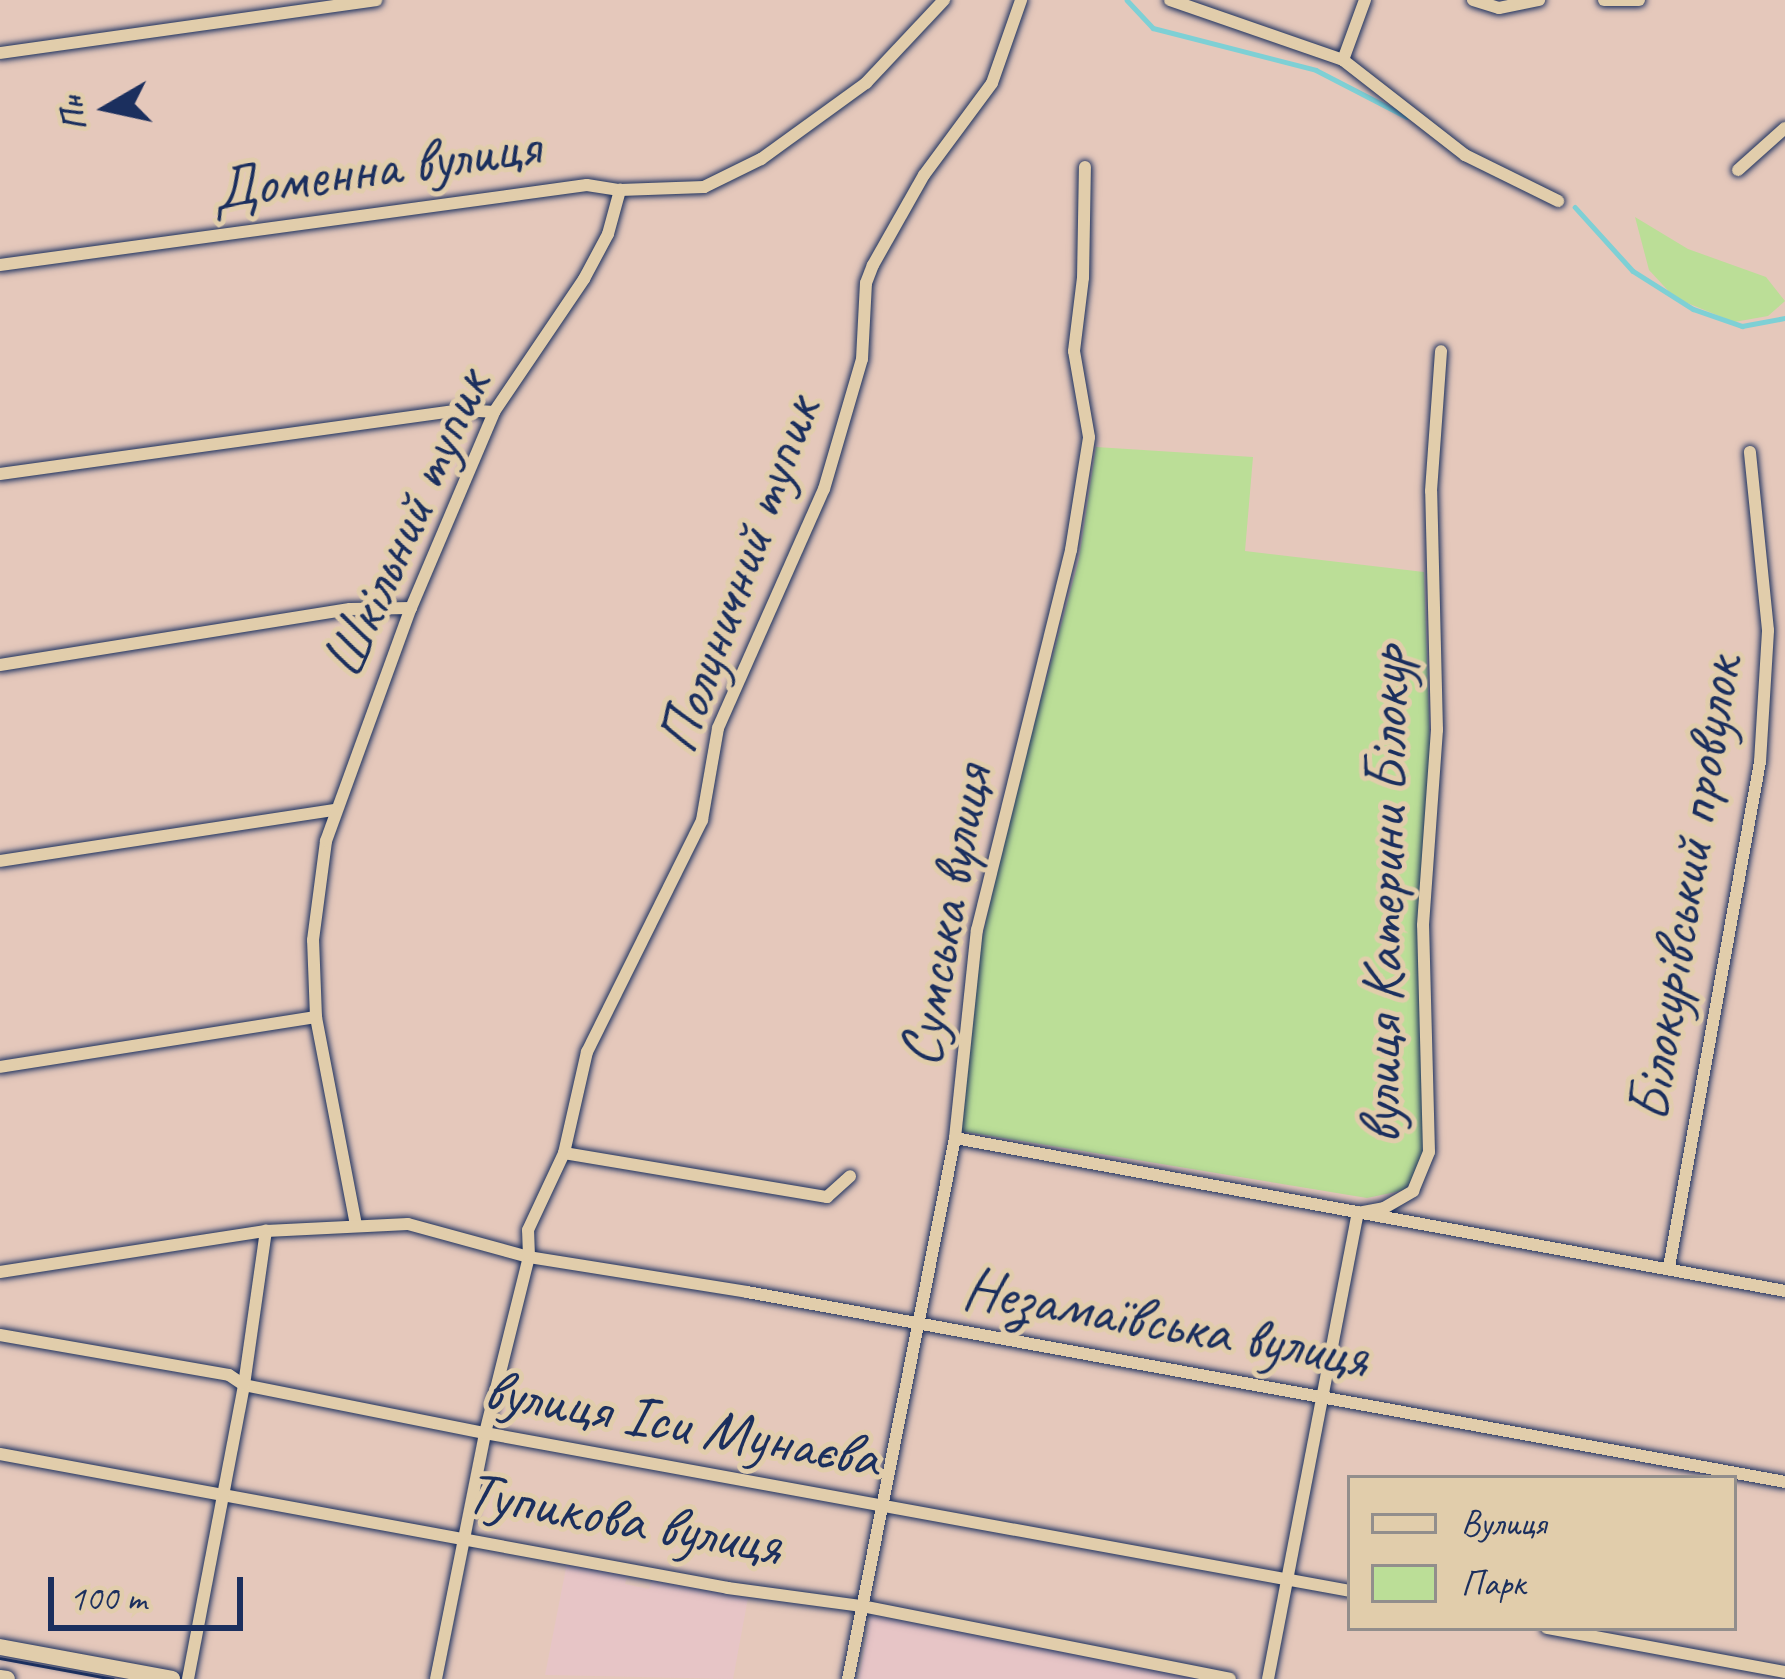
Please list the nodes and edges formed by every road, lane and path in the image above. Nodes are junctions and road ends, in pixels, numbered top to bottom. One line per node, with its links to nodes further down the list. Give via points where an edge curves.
1 (376, 0): 10 (street)
2 (944, 0): 15 (street, via 866,82 761,159 704,187)
3 (1021, 0): 29 (street, Полуничний тупик, via 992,83 931,164 873,265 862,358 824,490 718,728 702,820 587,1052)
4 (1170, 0): 11 (street)
5 (1365, 0): 11 (street)
6 (1473, 0): 7 (street, via 1499,8)
7 (1539, 0)
8 (1604, 0): 9 (street)
9 (1639, 0)
10 (0, 53)
11 (1343, 60): 16 (street, via 1465,154)
12 (1785, 128): 14 (street)
13 (1084, 167): 28 (street, Сумська вулиця, via 1074,352 1089,437 1071,550 977,930)
14 (1738, 170)
15 (620, 190): 17 (street, Доменна вулиця, via 565,188); 19 (street, Шкільний тупик, via 584,279)
16 (1558, 201)
17 (0, 266)
18 (1442, 351): 31 (street, вулиця Катерини Білокур, via 1431,490 1437,730 1424,925 1430,1152 1413,1192)
19 (494, 412): 21 (street); 22 (street, Шкільний тупик)
20 (1750, 452): 35 (street, Білокурівський провулок, via 1768,630 1760,762)
21 (0, 474)
22 (411, 608): 23 (street, via 350,609); 24 (street, Шкільний тупик)
23 (0, 664)
24 (335, 810): 25 (street); 26 (street, Шкільний тупик, via 313,940)
25 (0, 860)
26 (316, 1017): 27 (street); 32 (street, Шкільний тупик)
27 (0, 1067)
28 (955, 1138): 31 (street); 38 (street, Сумська вулиця)
29 (564, 1153): 30 (street, via 814,1196); 34 (street, Полуничний тупик, via 527,1230)
30 (850, 1176)
31 (1358, 1213): 35 (street); 41 (street, вулиця Катерини Білокур)
32 (356, 1225): 33 (street, Незамаївська вулиця); 34 (street, Незамаївська вулиця, via 409,1224)
33 (266, 1231): 36 (street, Незамаївська вулиця); 40 (street)
34 (529, 1257): 38 (street, Незамаївська вулиця); 42 (street, Полуничний тупик)
35 (1669, 1267): 37 (street)
36 (0, 1272)
37 (1785, 1291)
38 (920, 1323): 41 (street, Незамаївська вулиця); 46 (street, Сумська вулиця)
39 (0, 1335): 40 (street, вулиця Іси Мунаєва, via 230,1375)
40 (244, 1385): 42 (street, вулиця Іси Мунаєва); 45 (street)
41 (1324, 1396): 44 (street, Незамаївська вулиця); 48 (street, вулиця Катерини Білокур)
42 (485, 1433): 46 (street, вулиця Іси Мунаєва); 47 (street, Полуничний тупик)
43 (0, 1454): 45 (street, Тупикова вулиця)
44 (1785, 1482)
45 (220, 1490): 47 (street, Тупикова вулиця); 55 (street)
46 (882, 1504): 48 (street, вулиця Іси Мунаєва); 50 (street, Сумська вулиця)
47 (464, 1535): 50 (street, Тупикова вулиця); 56 (street, Полуничний тупик)
48 (1288, 1580): 49 (street, вулиця Іси Мунаєва); 59 (street, вулиця Катерини Білокур)
49 (1347, 1591)
50 (862, 1606): 57 (street, Сумська вулиця); 58 (street, Тупикова вулиця)
51 (1562, 1631): 53 (street)
52 (0, 1647): 54 (main road)
53 (1785, 1672)
54 (172, 1679)
55 (188, 1679)
56 (436, 1679)
57 (848, 1679)
58 (1230, 1679)
59 (1268, 1679)

